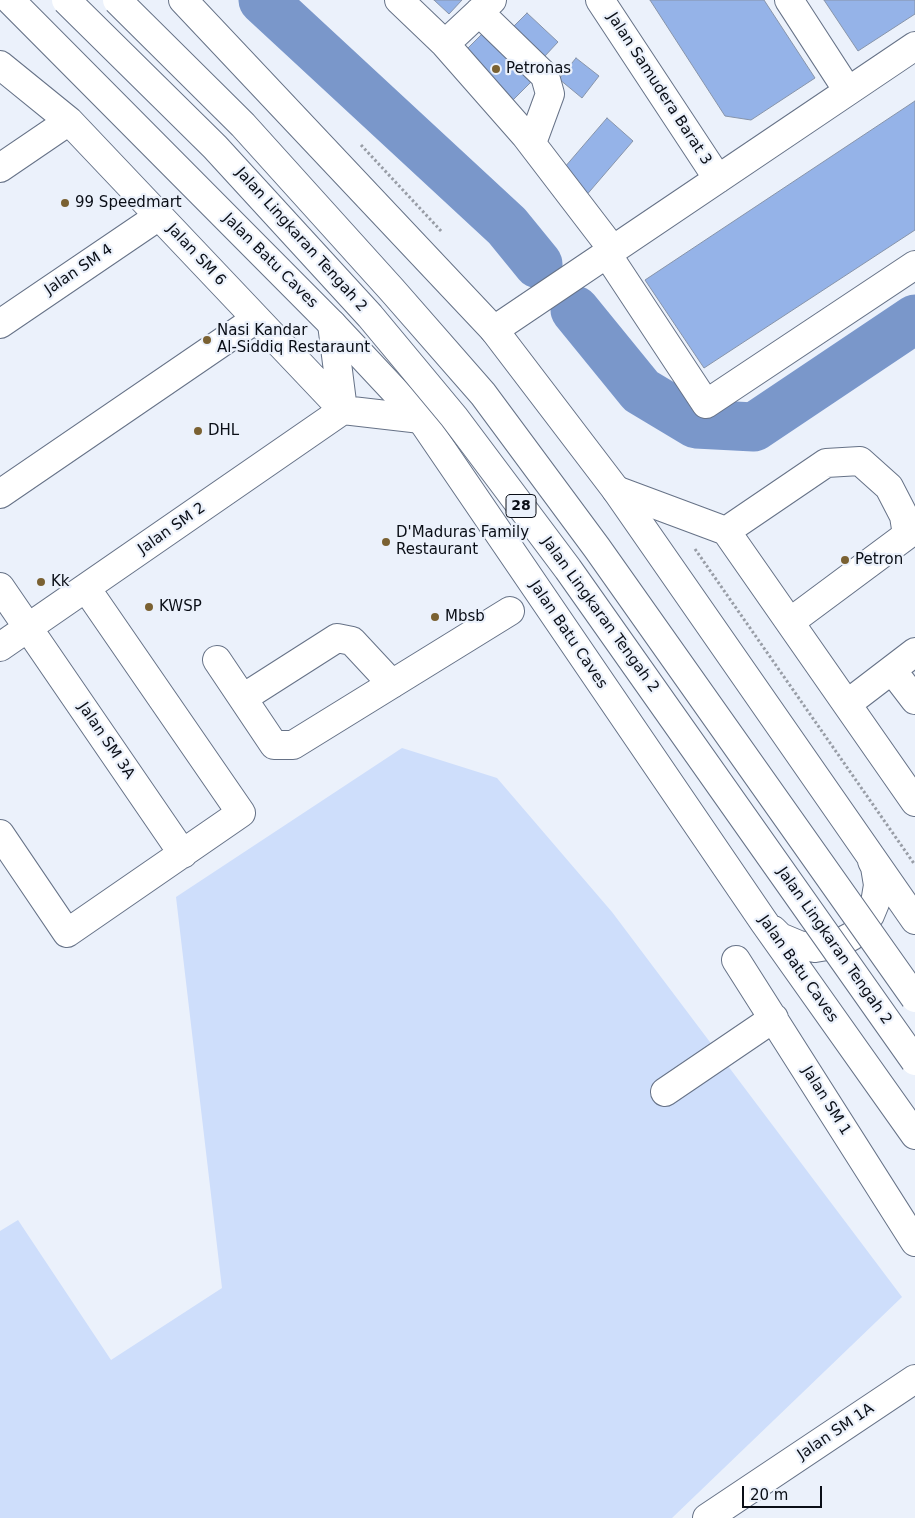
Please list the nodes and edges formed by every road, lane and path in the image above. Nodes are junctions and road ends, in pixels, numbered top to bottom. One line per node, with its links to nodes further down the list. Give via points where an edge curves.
1 (10, 0): 22 (main road, Jalan Batu Caves)
2 (66, 0): 52 (main road, Jalan Lingkaran Tengah 2 / 28, bridge, via 216,147 370,316 454,417 568,569)
3 (117, 0): 49 (main road, 28, bridge, via 243,125 483,394 597,548)
4 (183, 0): 23 (main road)
5 (399, 0): 9 (main road)
6 (600, 0): 16 (main road, Jalan Samudera Barat 3)
7 (789, 0): 12 (main road)
8 (485, 6): 9 (main road); 14 (main road, via 545,76 550,94)
9 (445, 44): 14 (main road)
10 (915, 46): 12 (main road)
11 (0, 65): 13 (main road, Jalan SM 6)
12 (848, 91): 16 (main road)
13 (69, 121): 15 (main road); 17 (main road, Jalan SM 6)
14 (532, 143): 18 (main road)
15 (0, 168)
16 (718, 179): 18 (main road)
17 (159, 216): 20 (main road, Jalan SM 6); 21 (main road, Jalan SM 4)
18 (610, 252): 19 (main road, via 706,404); 23 (main road)
19 (915, 265)
20 (256, 319): 24 (main road, Jalan SM 6); 27 (main road)
21 (0, 324)
22 (332, 324): 24 (main road); 25 (main road, Jalan Batu Caves)
23 (494, 330): 26 (main road)
24 (344, 410): 25 (main road); 30 (main road, Jalan SM 2)
25 (421, 419): 47 (main road, Jalan Batu Caves)
26 (616, 490): 28 (main road); 44 (main road)
27 (0, 494)
28 (726, 531): 32 (main road); 32 (main road, via 826,463 860,461 889,487 904,516 907,535)
29 (0, 587): 33 (main road, Jalan SM 3A)
30 (86, 588): 33 (main road, Jalan SM 2); 45 (main road, via 242,813)
31 (510, 611): 38 (main road)
32 (790, 622): 41 (main road)
33 (28, 628): 34 (main road, Jalan SM 2); 45 (main road, Jalan SM 3A)
34 (0, 647)
35 (915, 652): 37 (main road)
36 (217, 660): 39 (main road)
37 (892, 670): 40 (main road); 41 (main road)
38 (392, 684): 39 (main road, via 352,641 337,638); 39 (main road, via 292,744 274,746)
39 (243, 698)
40 (915, 700)
41 (847, 704): 42 (main road)
42 (915, 802)
43 (0, 834): 45 (main road, via 68,934)
44 (868, 851): 46 (main road); 47 (main road, via 878,885 875,903 863,926 852,936 839,943 815,948 780,937)
45 (183, 854)
46 (915, 920)
47 (764, 922): 51 (main road, Jalan Batu Caves)
48 (736, 960): 50 (main road, Jalan SM 1)
49 (915, 998)
50 (774, 1018): 53 (main road); 56 (main road, Jalan SM 1)
51 (854, 1050): 54 (main road); 55 (main road, Jalan Batu Caves)
52 (915, 1061)
53 (665, 1092)
54 (915, 1114)
55 (915, 1135)
56 (915, 1242)
57 (915, 1379): 58 (main road, Jalan SM 1A)
58 (707, 1518)

